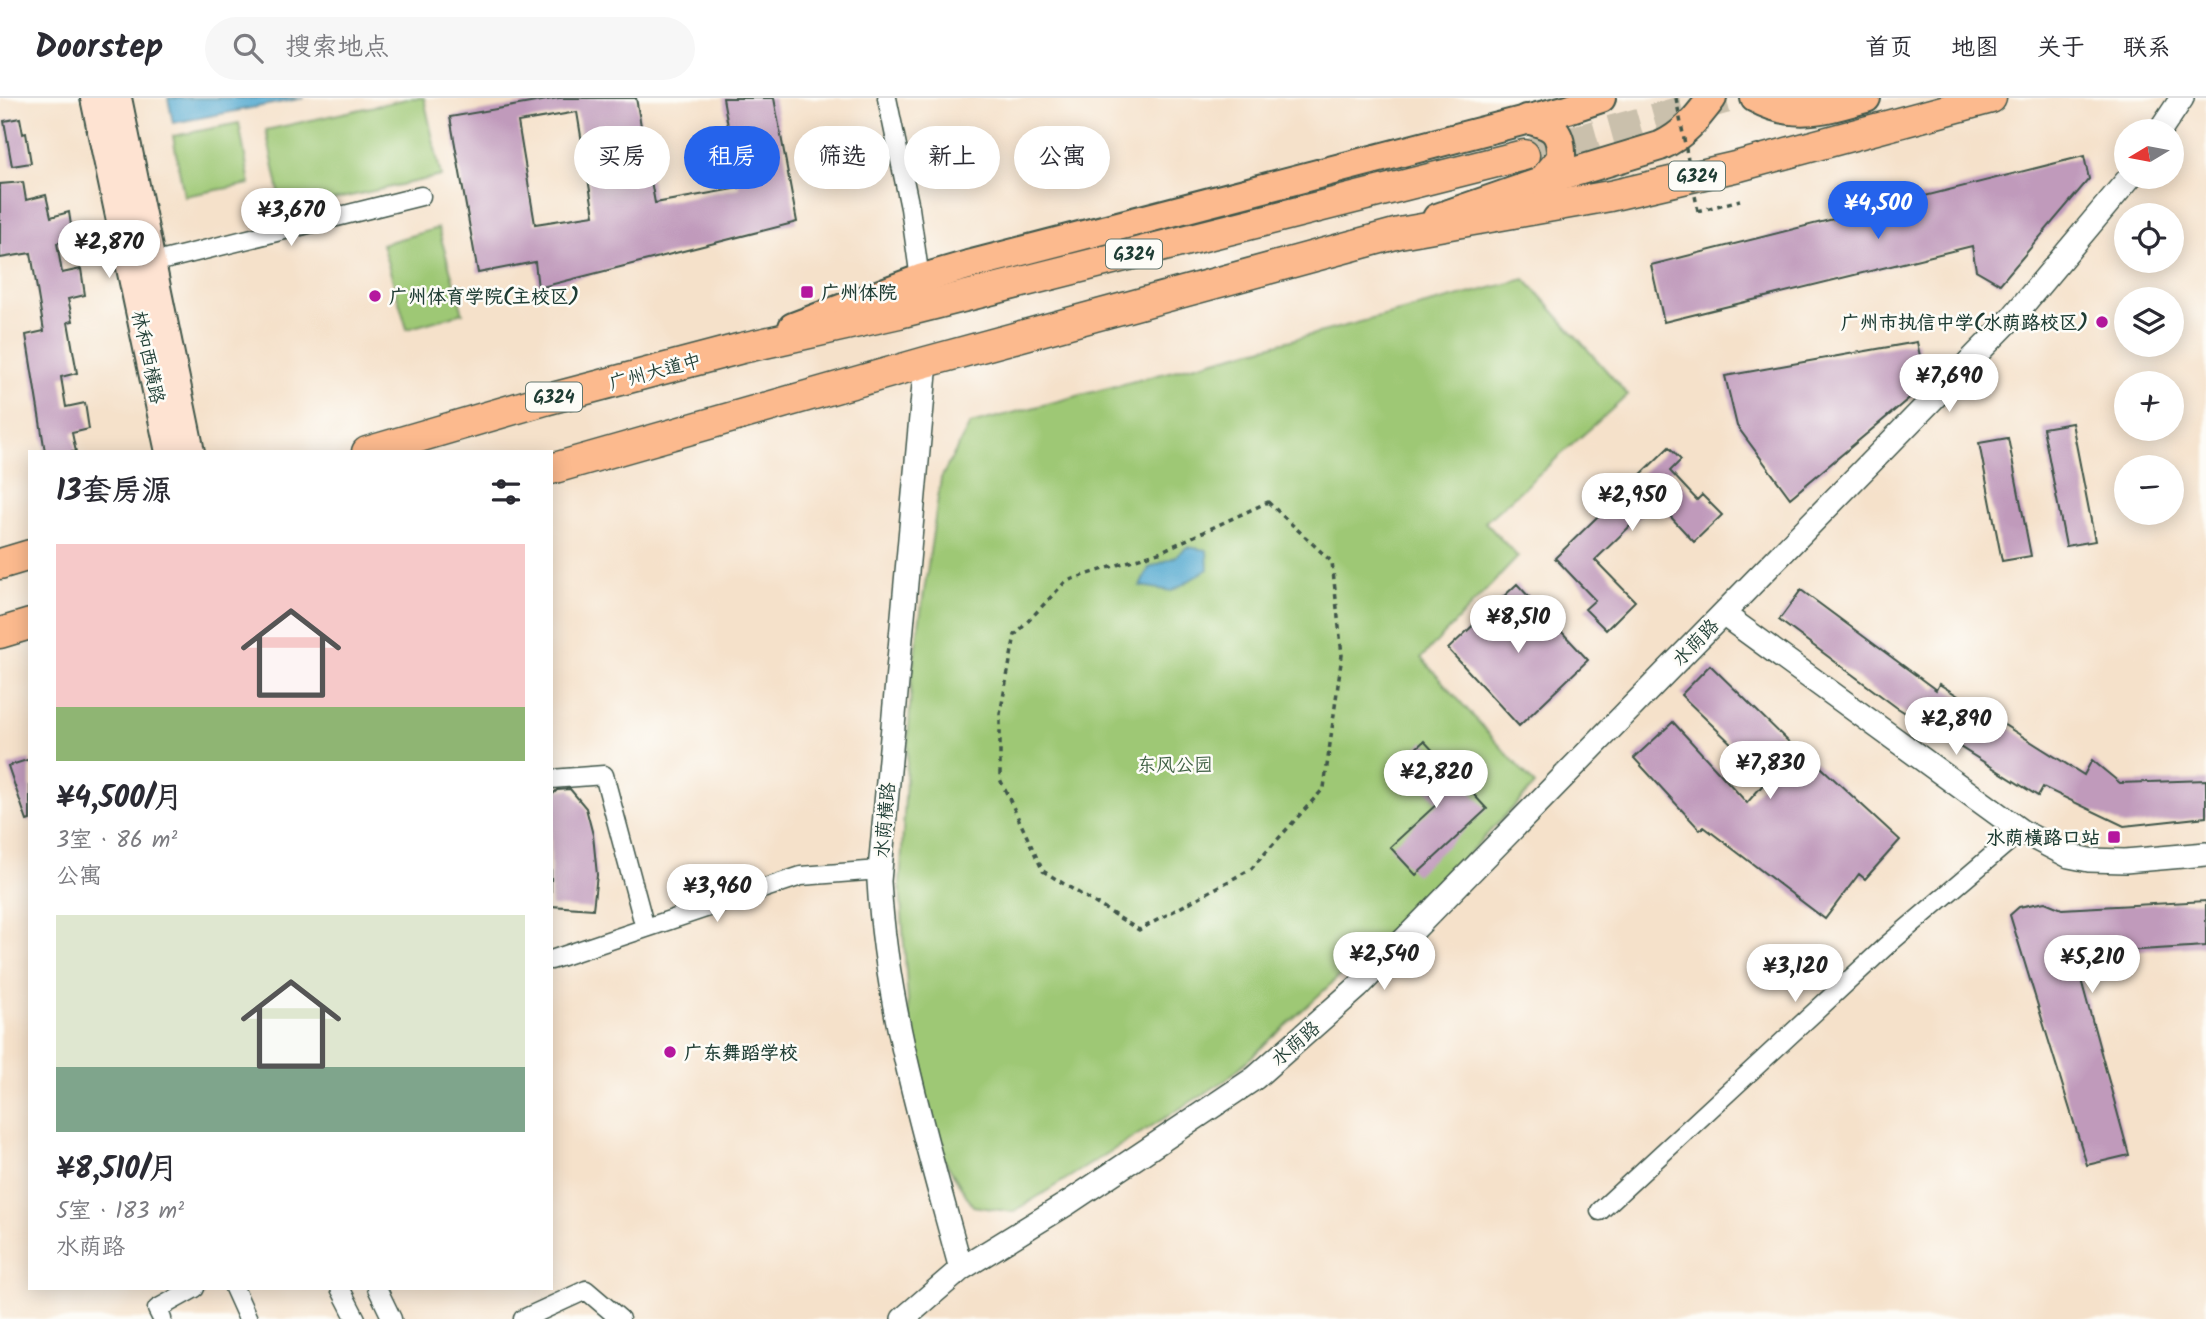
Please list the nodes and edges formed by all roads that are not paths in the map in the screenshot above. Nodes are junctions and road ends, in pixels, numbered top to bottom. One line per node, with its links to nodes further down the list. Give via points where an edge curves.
1 (94, 98): 21 (main road, 林和西横路)
2 (118, 98): 17 (main road, 林和西横路)
3 (887, 98): 18 (street)
4 (1601, 98): 10 (main road)
5 (1712, 98): 13 (main road, via 1672,141)
6 (1755, 98): 7 (main road, via 1784,111 1810,111)
7 (1866, 98)
8 (1991, 98): 16 (highway, G324, via 1610,196)
9 (2182, 98): 11 (street)
10 (1526, 119): 13 (main road, via 1553,127 1559,136 1561,158); 18 (main road)
11 (2168, 119)
12 (1524, 155): 19 (highway, G324, via 899,313)
13 (1541, 182): 16 (main road)
14 (2120, 189): 27 (street, 水荫路, via 2011,319)
15 (421, 196): 17 (street)
16 (1399, 233): 20 (highway, G324)
17 (152, 263): 22 (main road, 林和西横路)
18 (920, 279): 19 (main road)
19 (742, 348): 23 (highway, 广州大道中 / G324)
20 (926, 362): 24 (highway, G324); 33 (street, 水荫横路)
21 (169, 450)
22 (191, 450)
23 (374, 450)
24 (553, 468)
25 (28, 556): 26 (highway)
26 (0, 564)
27 (1723, 614): 31 (street); 37 (street, 水荫路, via 1416,930 1305,1035 1255,1077)
28 (28, 625): 29 (highway)
29 (0, 633)
30 (553, 779): 34 (street, via 604,775)
31 (2021, 831): 32 (street, via 2069,856 2089,860); 36 (street, via 1886,946)
32 (2206, 853)
33 (880, 870): 34 (street, via 801,876); 37 (street, 水荫横路, via 881,920 898,1016)
34 (645, 929): 35 (street)
35 (553, 959)
36 (1600, 1211)
37 (961, 1269): 48 (street, 水荫路)
38 (191, 1290): 42 (street, via 158,1309)
39 (235, 1290): 43 (street)
40 (341, 1290): 44 (street)
41 (378, 1290): 45 (street)
42 (162, 1319)
43 (248, 1319)
44 (356, 1319)
45 (392, 1319)
46 (523, 1319): 47 (street, via 586,1290)
47 (620, 1319)
48 (903, 1319)

